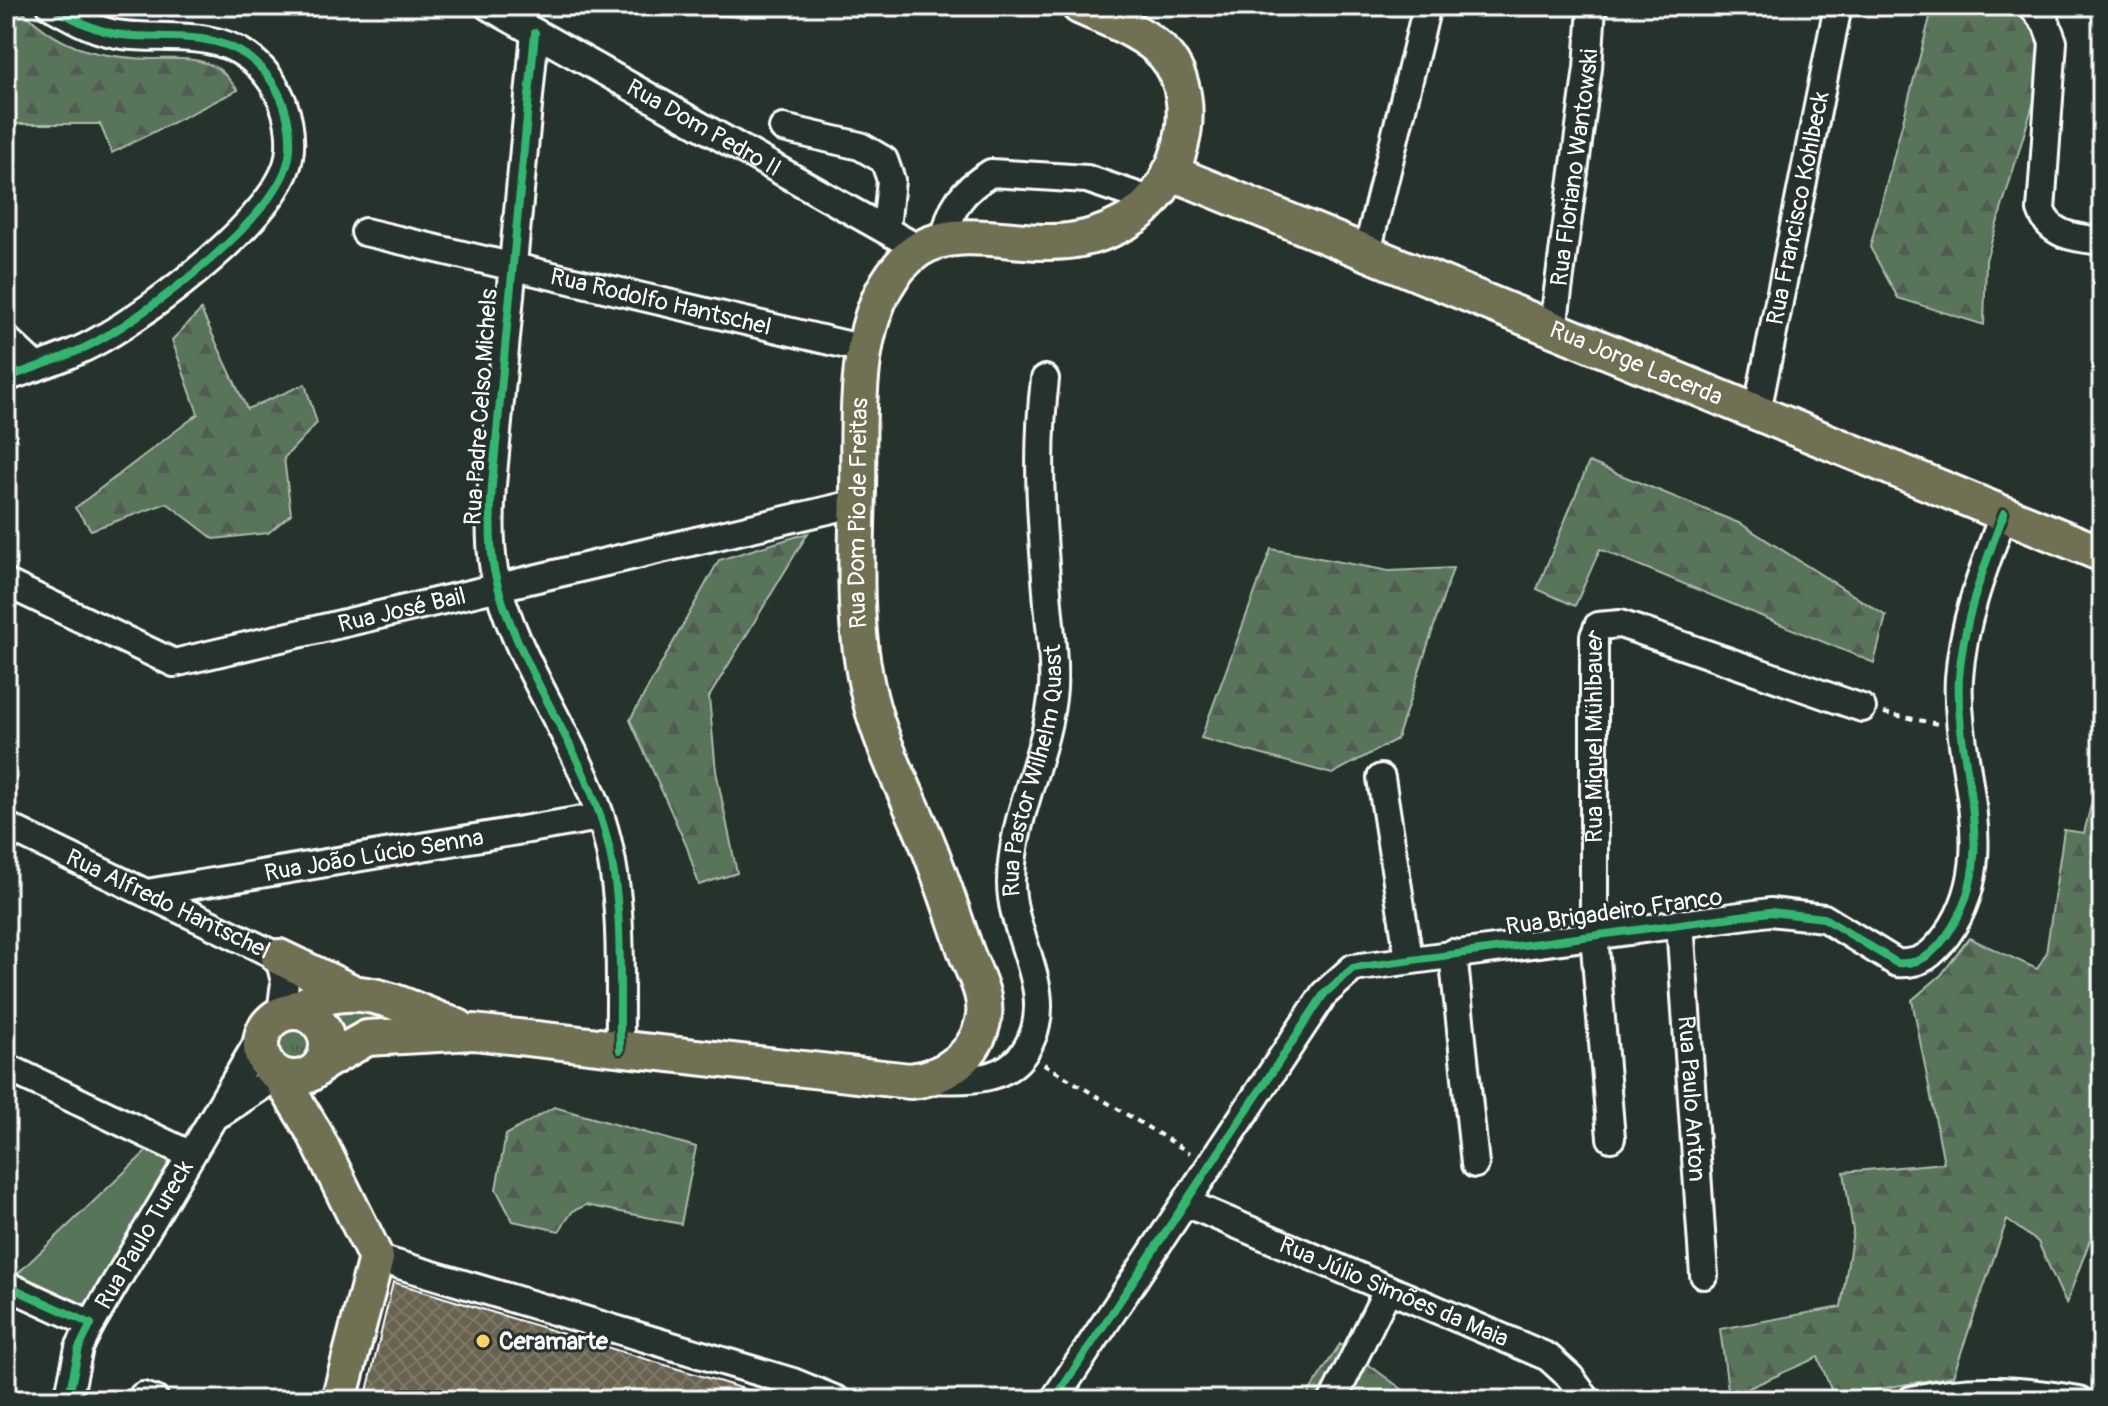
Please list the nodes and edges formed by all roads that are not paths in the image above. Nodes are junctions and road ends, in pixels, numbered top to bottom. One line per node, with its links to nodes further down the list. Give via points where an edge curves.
1 (51, 6): 21 (street, via 87,26 122,35 198,38 247,56 279,93 289,120 289,158 268,200 181,284 102,339)
2 (488, 6): 8 (street, Rua Dom Pedro II)
3 (1079, 6): 10 (main road, via 1146,40 1177,72 1185,95 1185,120)
4 (1427, 6): 16 (street)
5 (1592, 6): 18 (street, Rua Floriano Wantowski)
6 (1838, 6): 24 (street, Rua Francisco Kohlbeck)
7 (2032, 6): 14 (street, via 2053,42 2041,193 2046,223 2072,237)
8 (535, 33): 12 (street, Rua Dom Pedro II); 17 (street, Rua Padre Celso Michels)
9 (783, 128): 12 (street, via 860,146 884,160 891,180)
10 (1170, 172): 11 (main road); 16 (main road, Rua Jorge Lacerda)
11 (1152, 201): 15 (main road, via 1129,221 1068,241); 15 (street, via 1087,179 991,173 959,198)
12 (886, 229): 15 (street, Rua Dom Pedro II)
13 (365, 232): 17 (street, Rua Rodolfo Hantschel)
14 (2102, 241)
15 (932, 244): 20 (main road, Rua Dom Pio de Freitas, via 891,280)
16 (1367, 252): 18 (main road, Rua Jorge Lacerda)
17 (512, 265): 20 (street, Rua Rodolfo Hantschel); 29 (street, Rua Padre Celso Michels, via 490,514)
18 (1553, 328): 24 (main road, Rua Jorge Lacerda)
19 (6, 339): 21 (street)
20 (864, 349): 25 (main road, Rua Dom Pio de Freitas)
21 (36, 367): 22 (street)
22 (6, 378)
23 (1045, 379): 48 (street, Rua Pastor Wilhelm Quast, via 1038,469 1053,691 1011,863 1013,910 1039,1003 1036,1028 1024,1053 1004,1072)
24 (1757, 412): 26 (main road, Rua Jorge Lacerda)
25 (858, 503): 29 (street, Rua José Bail); 48 (main road, Rua Dom Pio de Freitas, via 859,631 872,708 984,1001 976,1039 949,1070)
26 (2004, 513): 27 (main road, Rua Jorge Lacerda); 37 (street, Rua Brigadeiro Franco, via 1965,632 1959,681 1976,831 1974,870 1957,918 1930,956 1897,963 1808,914 1770,912)
27 (2102, 554)
28 (6, 583): 29 (street, Rua José Bail, via 174,663)
29 (499, 588): 32 (street, Rua Padre Celso Michels)
30 (1862, 708): 38 (street, Rua Miguel Mühlbauer, via 1629,627 1598,626)
31 (1381, 778): 41 (street)
32 (600, 817): 34 (street, Rua João Lúcio Senna); 45 (street, Rua Padre Celso Michels, via 618,909)
33 (6, 826): 35 (street, Rua Alfredo Hantschel)
34 (230, 879): 35 (street, Rua João Lúcio Senna); 36 (street)
35 (147, 893): 36 (street, Rua Alfredo Hantschel)
36 (210, 921): 40 (street, Rua Alfredo Hantschel)
37 (1680, 923): 38 (street, Rua Brigadeiro Franco); 55 (street, Rua Paulo Anton)
38 (1594, 935): 39 (street, Rua Brigadeiro Franco); 50 (street)
39 (1453, 953): 41 (street, Rua Brigadeiro Franco); 52 (street)
40 (279, 957): 42 (main road); 43 (street, Rua Alfredo Hantschel, via 285,982)
41 (1409, 959): 53 (street, Rua Brigadeiro Franco, via 1366,964 1332,983)
42 (350, 991): 43 (main road, via 314,998); 44 (main road)
43 (278, 1020): 47 (main road, via 266,1063); 47 (main road, via 311,1016 325,1032 326,1054); 49 (street, Rua Paulo Tureck)
44 (474, 1032): 45 (main road); 47 (main road, via 367,1038)
45 (620, 1050): 48 (main road, via 882,1079)
46 (6, 1067): 51 (street)
47 (305, 1070): 49 (street, Rua Paulo Tureck); 54 (main road, via 315,1134)
48 (931, 1079)
49 (214, 1117): 51 (street, Rua Paulo Tureck)
50 (1611, 1138)
51 (191, 1155): 58 (street, Rua Paulo Tureck)
52 (1475, 1164)
53 (1186, 1203): 57 (street, Rua Júlio Simões da Maia); 62 (street, Rua Brigadeiro Franco)
54 (376, 1258): 60 (main road); 61 (street, via 793,1382)
55 (1704, 1275)
56 (6, 1285): 58 (street)
57 (1388, 1289): 63 (street); 64 (street, Rua Júlio Simões da Maia, via 1548,1357)
58 (91, 1324): 59 (street, Rua Paulo Tureck, via 79,1348)
59 (68, 1400)
60 (339, 1400)
61 (837, 1400)
62 (1054, 1400)
63 (1333, 1400)
64 (1587, 1400)
65 (1911, 1400): 66 (street, via 1973,1390)
66 (2079, 1400)

